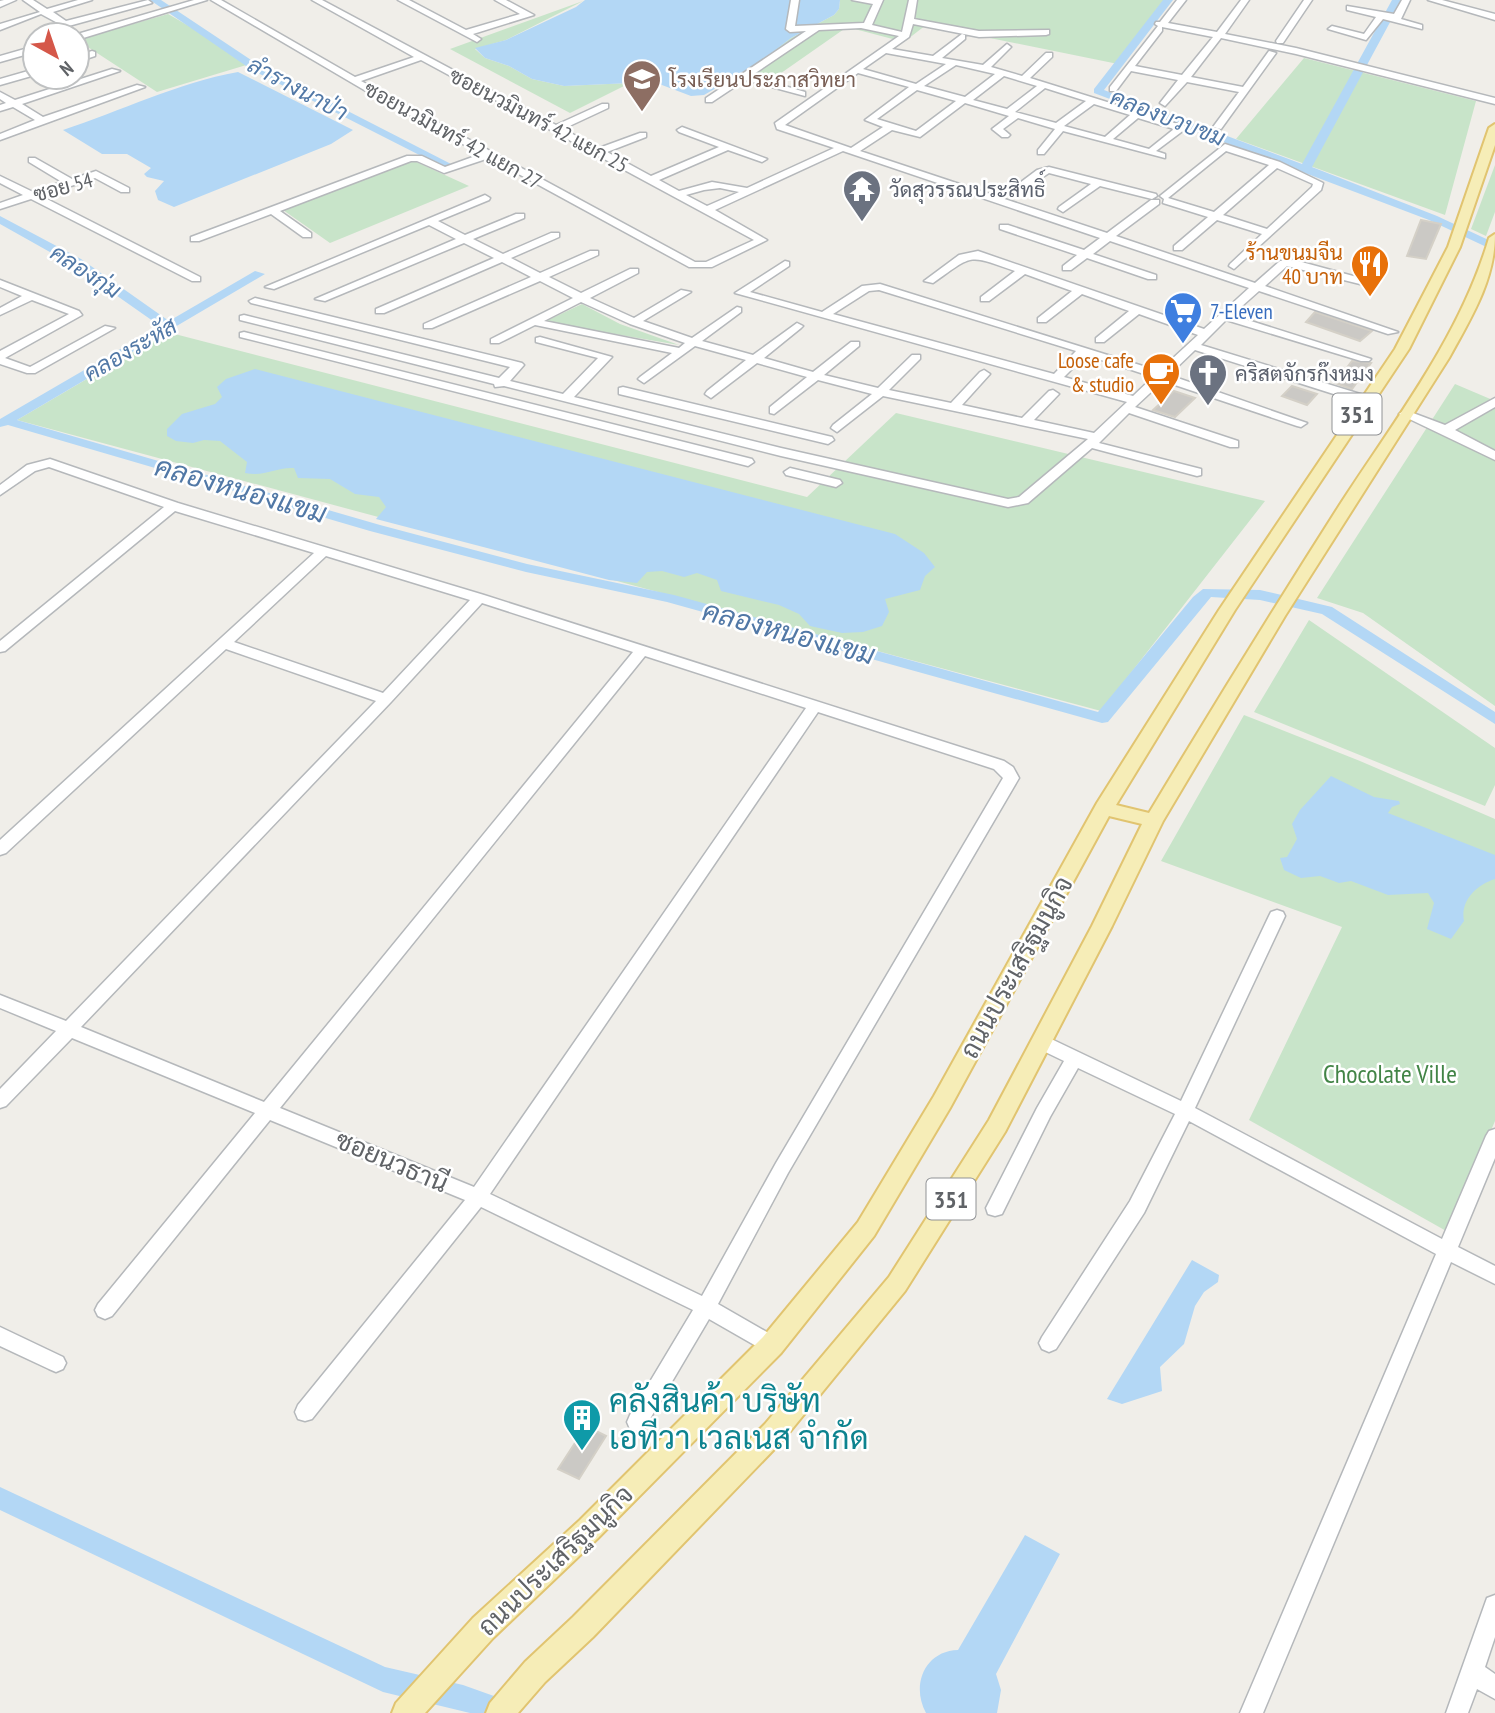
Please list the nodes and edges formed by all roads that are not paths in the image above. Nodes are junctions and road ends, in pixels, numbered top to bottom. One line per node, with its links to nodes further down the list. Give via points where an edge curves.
1 (12, 0): 20 (street)
2 (27, 0): 22 (street)
3 (88, 0): 22 (street)
4 (203, 0): 33 (street)
5 (215, 0): 57 (street, ซอยนวมินทร์ 42 แยก 27)
6 (316, 0): 44 (street, ซอยนวมินทร์ 42 แยก 25)
7 (402, 0): 34 (street)
8 (499, 0): 34 (street, via 532,16)
9 (795, 0): 28 (street, via 790,29)
10 (856, 0): 17 (street)
11 (913, 0): 30 (street)
12 (1182, 0): 26 (street)
13 (1245, 0): 35 (street)
14 (1296, 0): 18 (street)
15 (1406, 0): 23 (street)
16 (1432, 0): 24 (street)
17 (879, 1): 25 (street)
18 (1307, 1): 38 (street)
19 (148, 3): 22 (street, via 69,24)
20 (0, 4)
21 (1350, 8): 23 (street)
22 (40, 13): 27 (street)
23 (1389, 16): 29 (street); 31 (street, via 1366,37)
24 (1495, 17)
25 (869, 22): 28 (street); 30 (street)
26 (1161, 25): 35 (street); 49 (street)
27 (0, 27)
28 (818, 27): 54 (street)
29 (1419, 27)
30 (907, 28): 32 (street, via 979,34); 40 (street)
31 (1332, 29)
32 (1046, 32)
33 (91, 33)
34 (466, 33): 37 (street)
35 (1219, 35): 56 (street); 69 (street)
36 (962, 37): 45 (street)
37 (477, 39)
38 (1280, 41)
39 (1007, 47): 48 (street)
40 (885, 50): 45 (street); 50 (street)
41 (21, 53): 46 (street)
42 (1272, 53): 63 (street)
43 (1049, 55): 55 (street)
44 (422, 57): 57 (street); 81 (street, ซอยนวมินทร์ 42 แยก 25)
45 (935, 59): 47 (street)
46 (0, 60)
47 (955, 62): 48 (street); 60 (street)
48 (985, 68): 52 (street)
49 (1129, 68): 56 (street); 62 (street)
50 (857, 69): 60 (street); 88 (street, via 779,125)
51 (115, 71): 70 (street)
52 (1002, 73): 55 (street); 66 (street)
53 (21, 76): 58 (street)
54 (744, 77): 64 (street); 67 (street)
55 (1024, 79): 59 (street)
56 (1185, 79): 63 (street); 71 (street)
57 (355, 80): 91 (street, ซอยนวมินทร์ 42 แยก 27)
58 (0, 82)
59 (1044, 85): 68 (street); 74 (street)
60 (918, 86): 66 (street); 79 (street, via 870,118)
61 (140, 87): 76 (street)
62 (1113, 89)
63 (1245, 90): 78 (street)
64 (802, 94)
65 (0, 95): 70 (street)
66 (965, 99): 74 (street); 79 (street, via 917,135)
67 (709, 100)
68 (1093, 100): 75 (street); 77 (street)
69 (1495, 101)
70 (13, 103): 73 (street); 76 (street)
71 (1165, 103)
72 (605, 106): 81 (street)
73 (0, 108)
74 (1013, 113): 77 (street); 84 (street, via 997,130)
75 (1137, 114): 77 (street, via 1181,128 1158,153); 86 (street)
76 (42, 120): 85 (street)
77 (1059, 127): 90 (street)
78 (1218, 127)
79 (889, 128): 88 (street)
80 (1495, 128): 186 (main road, ถนนประเสริฐมนูกิจ / 351, via 1454,247 1402,349)
81 (555, 129): 89 (street, ซอยนวมินทร์ 42 แยก 25)
82 (682, 130): 87 (street)
83 (643, 135): 89 (street)
84 (1005, 135)
85 (0, 137)
86 (1109, 138)
87 (727, 147): 92 (street); 96 (street)
88 (846, 151): 100 (street); 117 (street)
89 (599, 152): 96 (street, ซอยนวมินทร์ 42 แยก 25)
90 (1041, 152)
91 (489, 155): 108 (street, via 444,170 410,158); 121 (street, ซอยนวมินทร์ 42 แยก 27, via 693,265 708,265)
92 (762, 159)
93 (32, 160): 97 (street)
94 (1276, 164): 105 (street, via 1222,147); 111 (street); 114 (street, via 1316,181 1318,186)
95 (0, 179): 102 (street)
96 (651, 180): 103 (street, ซอยนวมินทร์ 42 แยก 25)
97 (70, 182): 99 (street, ซอย 54, via 99,174); 102 (street, ซอย 54)
98 (1099, 182): 101 (street, via 1049,170); 105 (street); 107 (street)
99 (125, 190)
100 (747, 191): 103 (street, via 713,184); 109 (street)
101 (1010, 194)
102 (30, 195): 106 (street, ซอย 54); 133 (street)
103 (678, 195): 109 (street, ซอยนวมินทร์ 42 แยก 25)
104 (485, 198): 112 (street)
105 (1160, 199): 111 (street); 117 (street)
106 (0, 205)
107 (1063, 209)
108 (272, 210): 115 (street); 119 (street)
109 (706, 210): 121 (street, ซอยนวมินทร์ 42 แยก 25)
110 (520, 216): 120 (street)
111 (1216, 216): 114 (street); 122 (street)
112 (429, 221): 120 (street); 137 (street)
113 (1004, 227): 124 (street)
114 (1270, 233): 127 (street)
115 (307, 235)
116 (555, 235): 125 (street)
117 (1108, 237): 124 (street); 138 (street)
118 (1495, 238): 192 (main road, ถนนประเสริฐมนูกิจ / 351, via 1463,321)
119 (195, 239)
120 (464, 239): 125 (street); 143 (street)
121 (762, 240)
122 (1178, 247)
123 (594, 253): 131 (street)
124 (1085, 254): 128 (street); 132 (street)
125 (501, 258): 131 (street); 147 (street)
126 (785, 264): 150 (street, via 741,293)
127 (1234, 266)
128 (1068, 268)
129 (1023, 270): 134 (street, via 973,254); 139 (street); 144 (street)
130 (634, 271): 142 (street)
131 (538, 277): 142 (street); 156 (street)
132 (1152, 277)
133 (196, 279)
134 (929, 281)
135 (1364, 282): 138 (street, via 1290,262)
136 (0, 283): 141 (street)
137 (270, 287)
138 (1257, 287): 151 (street); 159 (street)
139 (1079, 291): 148 (street); 153 (street)
140 (684, 292): 155 (street)
141 (30, 296): 149 (street); 171 (street, via 76,315)
142 (582, 298): 154 (street); 155 (street)
143 (321, 299)
144 (985, 299)
145 (255, 301): 179 (street, via 514,362 518,365)
146 (737, 310): 165 (street)
147 (380, 311)
148 (1136, 311): 160 (street); 163 (street)
149 (0, 312)
150 (826, 314): 168 (street, via 875,286); 177 (street)
151 (1224, 316): 160 (street); 173 (street)
152 (244, 318): 179 (street)
153 (1042, 320)
154 (534, 322): 164 (street); 169 (street)
155 (634, 322): 165 (street)
156 (428, 326)
157 (797, 326): 172 (street)
158 (109, 328): 171 (street, via 36,370 26,371)
159 (1392, 331)
160 (1206, 334): 167 (street)
161 (244, 335): 184 (street)
162 (540, 340): 185 (street, via 606,357)
163 (1100, 340)
164 (495, 341)
165 (693, 342): 169 (street); 172 (street)
166 (855, 344): 176 (street)
167 (1193, 346): 175 (street); 186 (street)
168 (1084, 350): 175 (street); 177 (street)
169 (679, 351): 178 (street)
170 (916, 357): 181 (street)
171 (0, 358)
172 (756, 359): 176 (street); 182 (street)
173 (1365, 359)
174 (984, 374): 190 (street)
175 (1161, 375): 189 (street); 196 (street)
176 (812, 377): 181 (street); 191 (street)
177 (1058, 377): 189 (street)
178 (644, 379)
179 (503, 381): 184 (street); 185 (street)
180 (624, 391): 193 (street)
181 (881, 392): 190 (street); 197 (street)
182 (711, 394)
183 (1053, 394): 195 (street)
184 (486, 397): 194 (street)
185 (567, 397): 187 (street)
186 (1366, 400): 221 (main road, ถนนประเสริฐมนูกิจ / 351)
187 (587, 402): 194 (street); 199 (street)
188 (1495, 402): 198 (street)
189 (1130, 404): 202 (street); 203 (street)
190 (954, 407): 195 (street)
191 (774, 410)
192 (1405, 414): 198 (street); 222 (main road, ถนนประเสริฐมนูกิจ / 351)
193 (728, 416): 199 (street); 201 (street)
194 (570, 419): 204 (street)
195 (1026, 422): 202 (street)
196 (1301, 423)
197 (837, 428)
198 (1446, 430): 205 (street)
199 (711, 434): 200 (street)
200 (729, 438): 204 (street); 206 (street)
201 (828, 440)
202 (1093, 440): 206 (street, via 1016,503); 209 (street)
203 (1234, 444)
204 (715, 454): 207 (street)
205 (1495, 456)
206 (823, 461): 210 (street)
207 (748, 463)
208 (790, 472): 210 (street)
209 (1197, 472)
210 (810, 477): 211 (street)
211 (836, 483)
212 (0, 491): 213 (street, via 31,468 50,463)
213 (173, 506): 214 (street); 217 (street)
214 (325, 550): 215 (street); 216 (street)
215 (479, 597): 218 (street); 219 (street)
216 (224, 643): 219 (street); 223 (street)
217 (0, 648)
218 (641, 651): 220 (street); 230 (street)
219 (386, 699): 226 (street)
220 (815, 706): 233 (street); 237 (street, via 999,765 1011,778 789,1156)
221 (1104, 808): 222 (main road); 241 (main road, ถนนประเสริฐมนูกิจ / 351, via 942,1102 866,1228)
222 (1154, 821): 227 (main road, ถนนประเสริฐมนูกิจ / 351)
223 (0, 849)
224 (1277, 916): 231 (street)
225 (0, 1001): 226 (street, ซอยนวธานี)
226 (67, 1030): 229 (street); 230 (street, ซอยนวธานี)
227 (1041, 1042): 228 (street); 248 (main road, ถนนประเสริฐมนูกิจ / 351, via 997,1126 897,1284 774,1432)
228 (1075, 1058): 231 (street); 234 (street)
229 (0, 1101)
230 (270, 1110): 233 (street, ซอยนวธานี); 238 (street)
231 (1185, 1111): 235 (street); 240 (street, via 1137,1207)
232 (1495, 1136): 235 (street)
233 (478, 1198): 237 (street, ซอยนวธานี); 243 (street)
234 (995, 1208)
235 (1447, 1250): 236 (street); 251 (street)
236 (1495, 1276)
237 (706, 1307): 241 (street, ซอยนวธานี); 244 (street)
238 (105, 1310)
239 (0, 1336): 242 (street)
240 (1049, 1343)
241 (772, 1345): 249 (main road, ถนนประเสริฐมนูกิจ / 351, via 483,1628)
242 (56, 1363)
243 (305, 1412)
244 (637, 1422)
245 (1495, 1606): 246 (street)
246 (1472, 1672): 247 (street); 252 (street)
247 (1495, 1688)
248 (509, 1703): 250 (main road)
249 (414, 1705)
250 (486, 1713)
251 (1251, 1713)
252 (1457, 1713)

